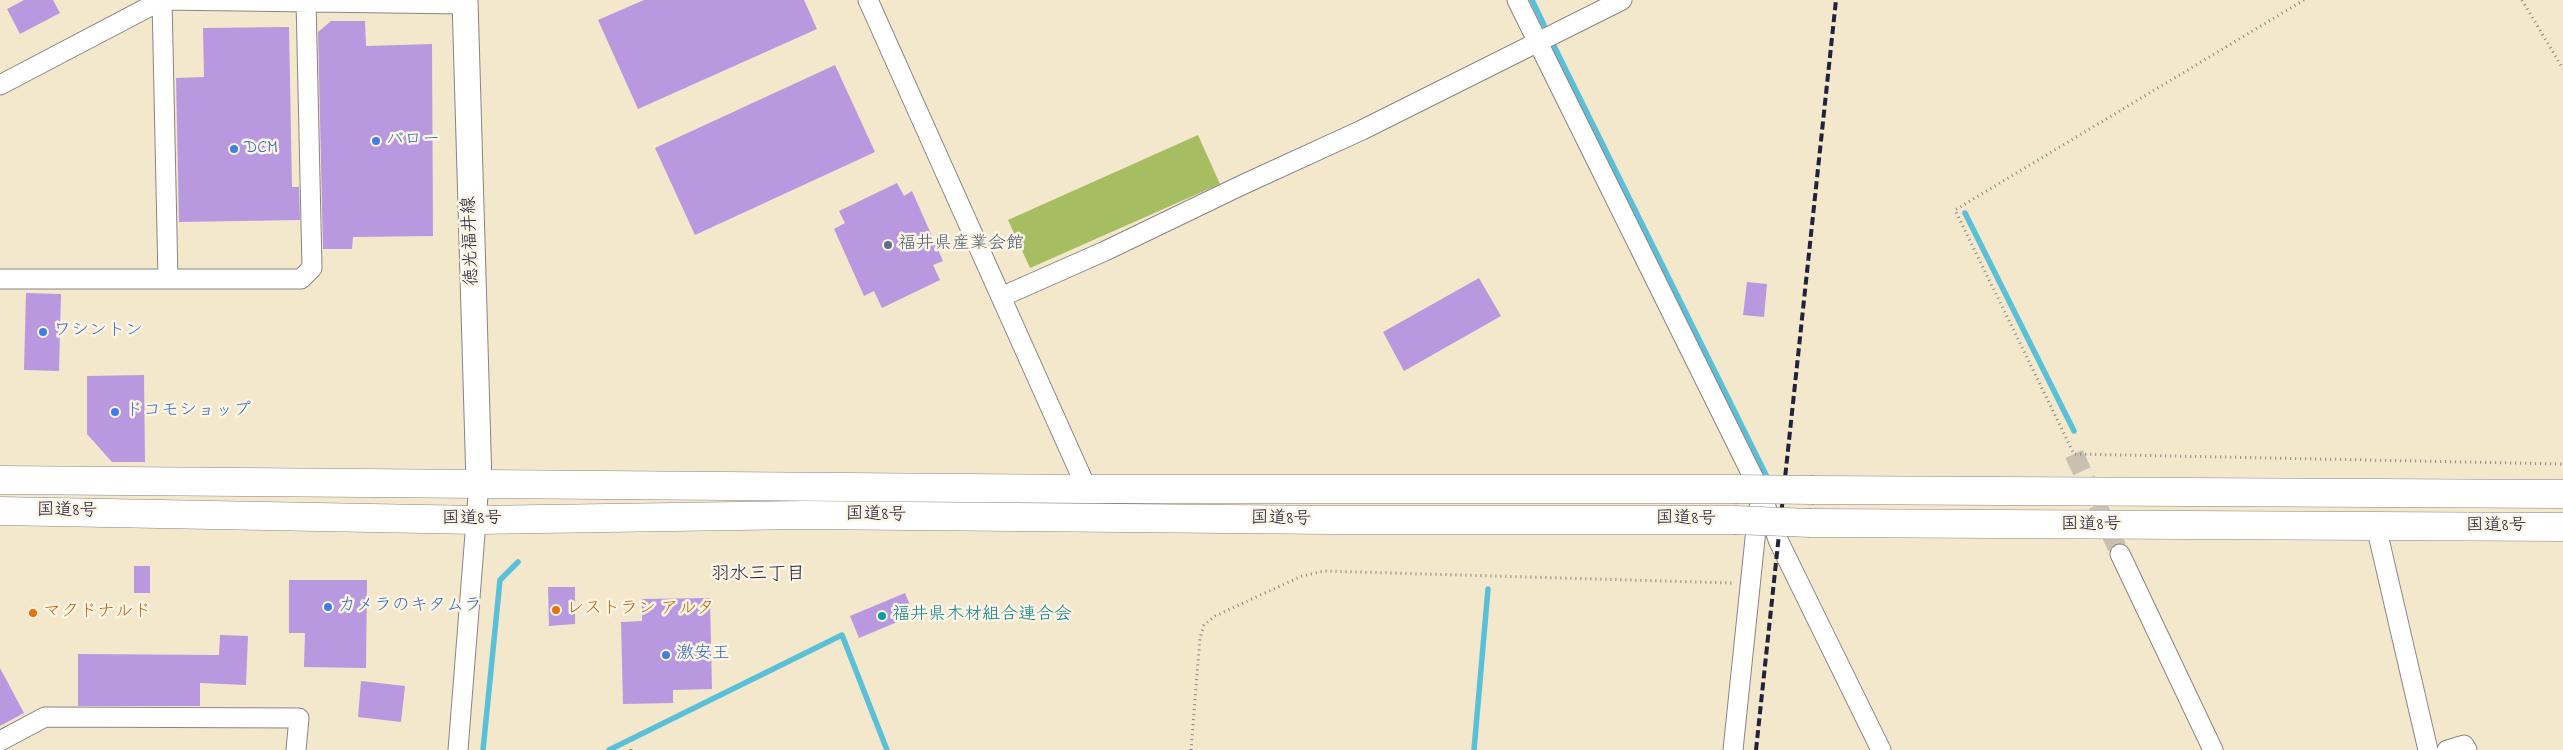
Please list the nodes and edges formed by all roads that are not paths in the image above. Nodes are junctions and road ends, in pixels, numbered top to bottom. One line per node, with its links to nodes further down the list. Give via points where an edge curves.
1 (162, 0): 5 (street); 8 (street); 10 (street)
2 (868, 0): 11 (street)
3 (1517, 0): 7 (street)
4 (1622, 0): 7 (street)
5 (306, 1): 6 (street); 10 (street, via 312,268 301,279)
6 (464, 2): 13 (main road, 徳光福井線)
7 (1538, 42): 11 (street, via 1362,130 1105,252); 15 (street)
8 (0, 85)
9 (0, 279): 10 (street)
10 (168, 279)
11 (1001, 297): 14 (street)
12 (0, 480): 13 (highway, 国道8号)
13 (479, 483): 14 (highway, 国道8号); 18 (street)
14 (1087, 489): 15 (highway, 国道8号)
15 (1747, 490): 16 (highway, 国道8号, bridge); 25 (street, via 1750,584); 26 (street, via 1779,542)
16 (2563, 494)
17 (0, 511): 18 (highway, 国道8号)
18 (477, 520): 19 (highway, 国道8号, bridge, via 804,515); 24 (street)
19 (2376, 526): 20 (highway, 国道8号); 28 (street)
20 (2563, 527)
21 (2120, 554): 27 (street)
22 (0, 741): 23 (street, via 46,717 298,718)
23 (296, 750)
24 (458, 750)
25 (1733, 750)
26 (1881, 750)
27 (2213, 750)
28 (2428, 750)
29 (2447, 750): 30 (street, via 2464,745)
30 (2467, 750)

